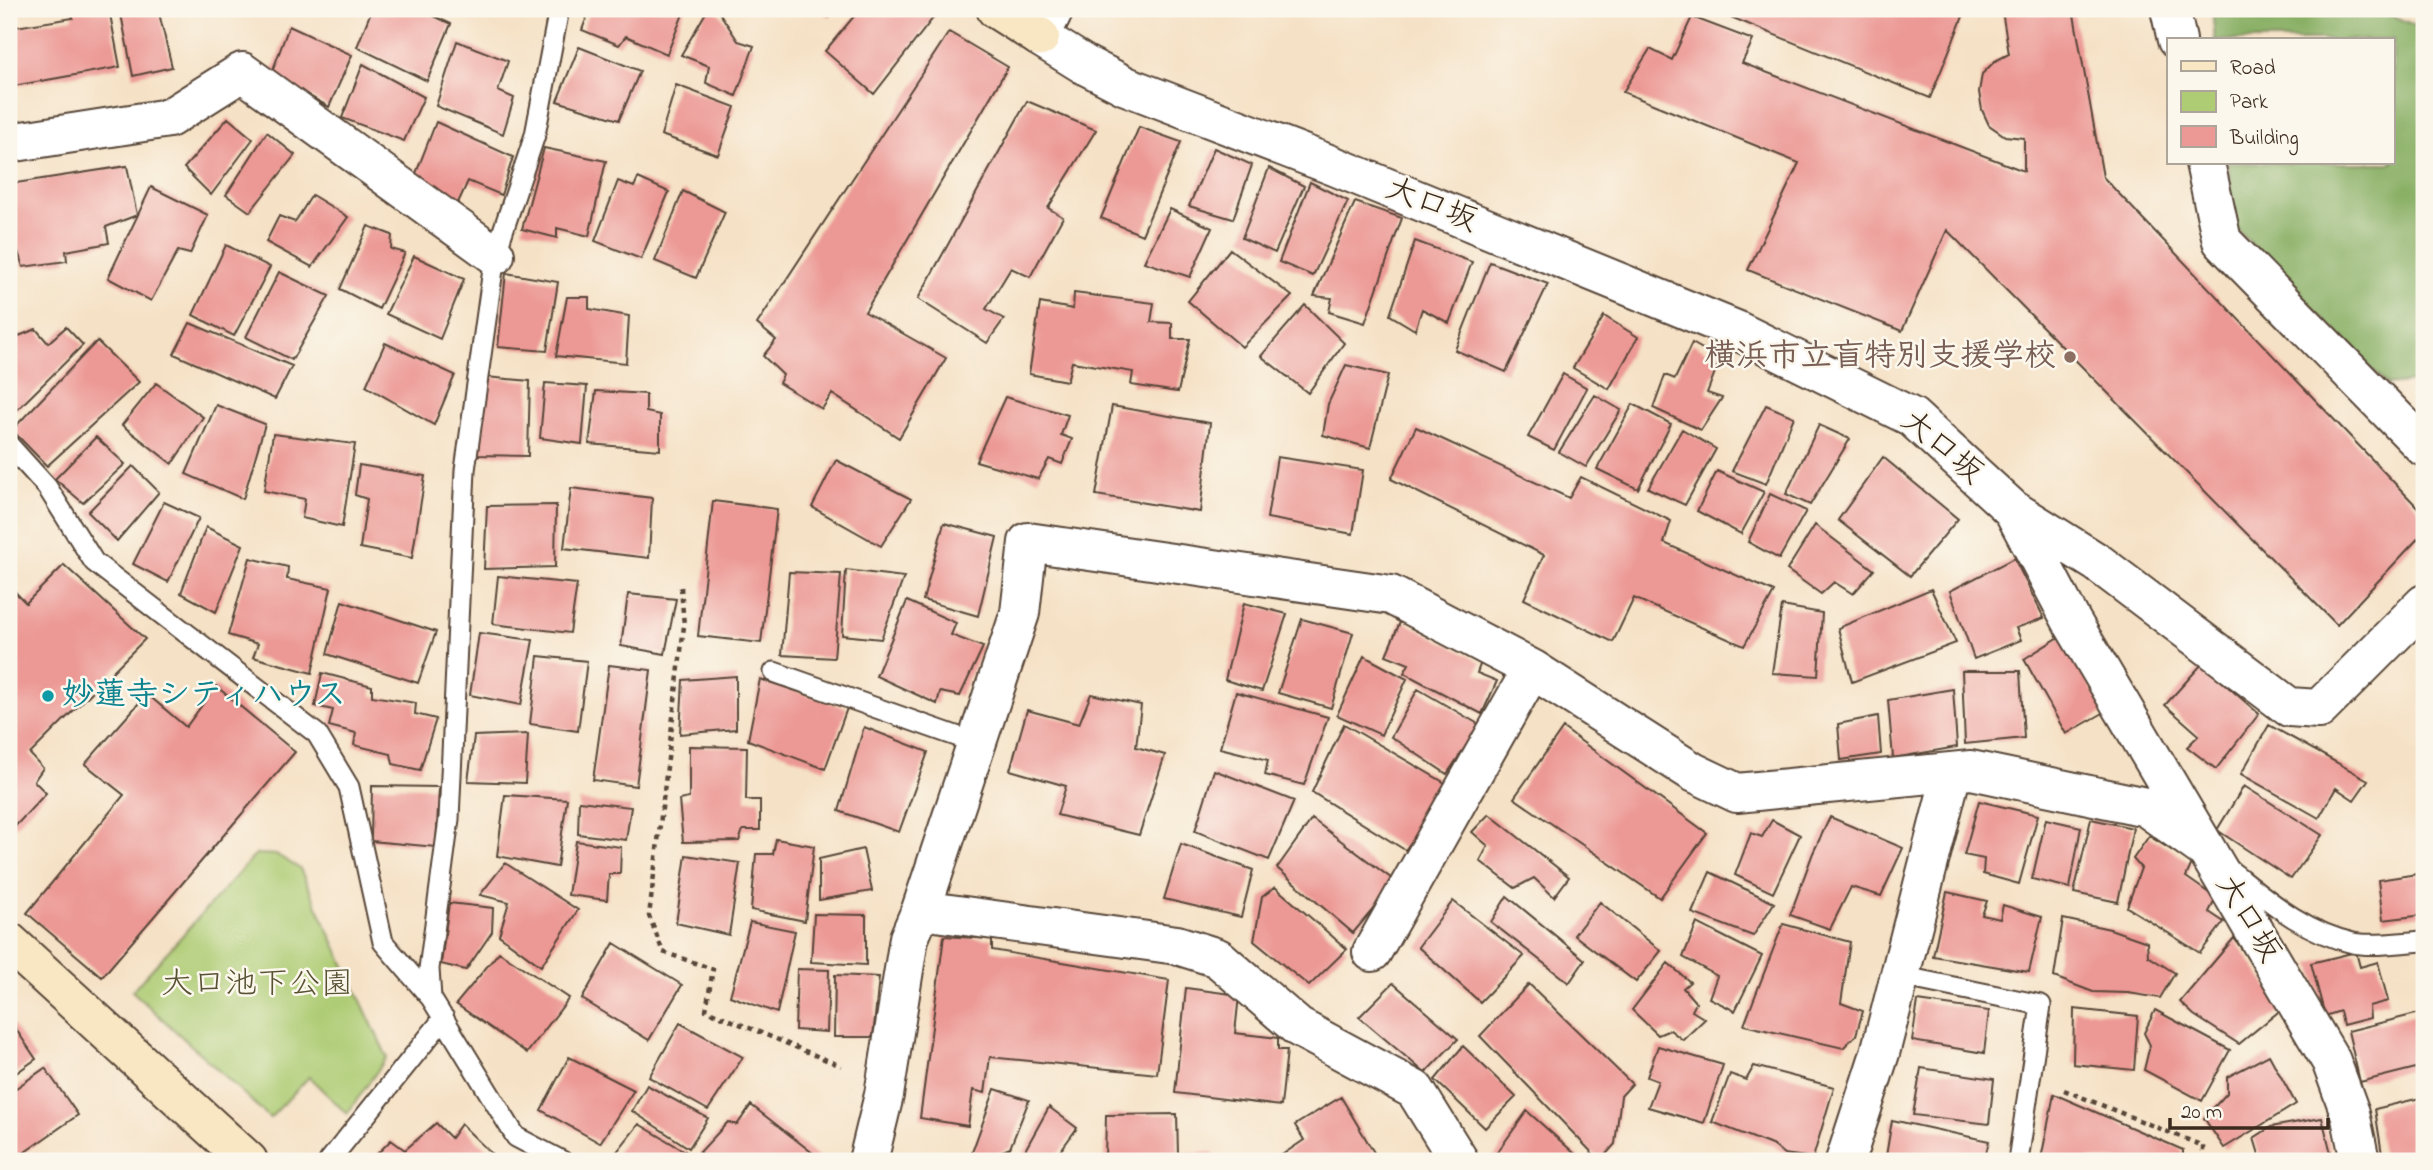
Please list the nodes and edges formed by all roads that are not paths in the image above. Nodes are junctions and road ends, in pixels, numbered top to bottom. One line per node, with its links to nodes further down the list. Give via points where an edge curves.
1 (559, 9): 8 (lane, via 535,135)
2 (996, 9): 4 (street, 大口坂)
3 (2170, 9): 5 (street)
4 (1047, 23): 11 (street, 大口坂, via 1085,65 1126,86 1736,330 1912,417)
5 (2177, 38)
6 (9, 144): 8 (street, via 169,118 242,72)
7 (2205, 164): 10 (street, via 2222,241)
8 (495, 256): 23 (lane, via 465,470 449,819 429,970)
9 (9, 444): 23 (lane, via 47,487 94,562 317,733 349,788 383,942)
10 (2424, 447)
11 (2013, 510): 12 (street, via 2098,563 2289,707 2319,709); 17 (street, 大口坂, via 2072,622)
12 (2424, 604)
13 (1532, 669): 15 (street, via 1391,595 1028,542 1020,613); 16 (street, via 1693,772 1737,793); 21 (street)
14 (774, 672): 15 (lane)
15 (976, 743): 18 (street)
16 (1952, 772): 17 (street, via 1971,770 2146,807); 22 (street)
17 (2206, 850): 19 (lane, via 2308,928 2355,943); 32 (street, 大口坂, via 2330,1061 2350,1113)
18 (921, 910): 28 (street, via 909,938 886,1084); 29 (street, via 1177,945 1217,958 1298,1027 1415,1090)
19 (2424, 941)
20 (9, 942): 25 (street)
21 (1372, 952)
22 (1900, 976): 30 (street); 31 (lane, via 2041,1005)
23 (431, 998): 24 (lane)
24 (443, 1018): 26 (lane); 27 (lane, via 516,1137)
25 (248, 1161)
26 (329, 1161)
27 (562, 1161)
28 (867, 1161)
29 (1459, 1161)
30 (1844, 1161)
31 (2018, 1161)
32 (2360, 1161)

